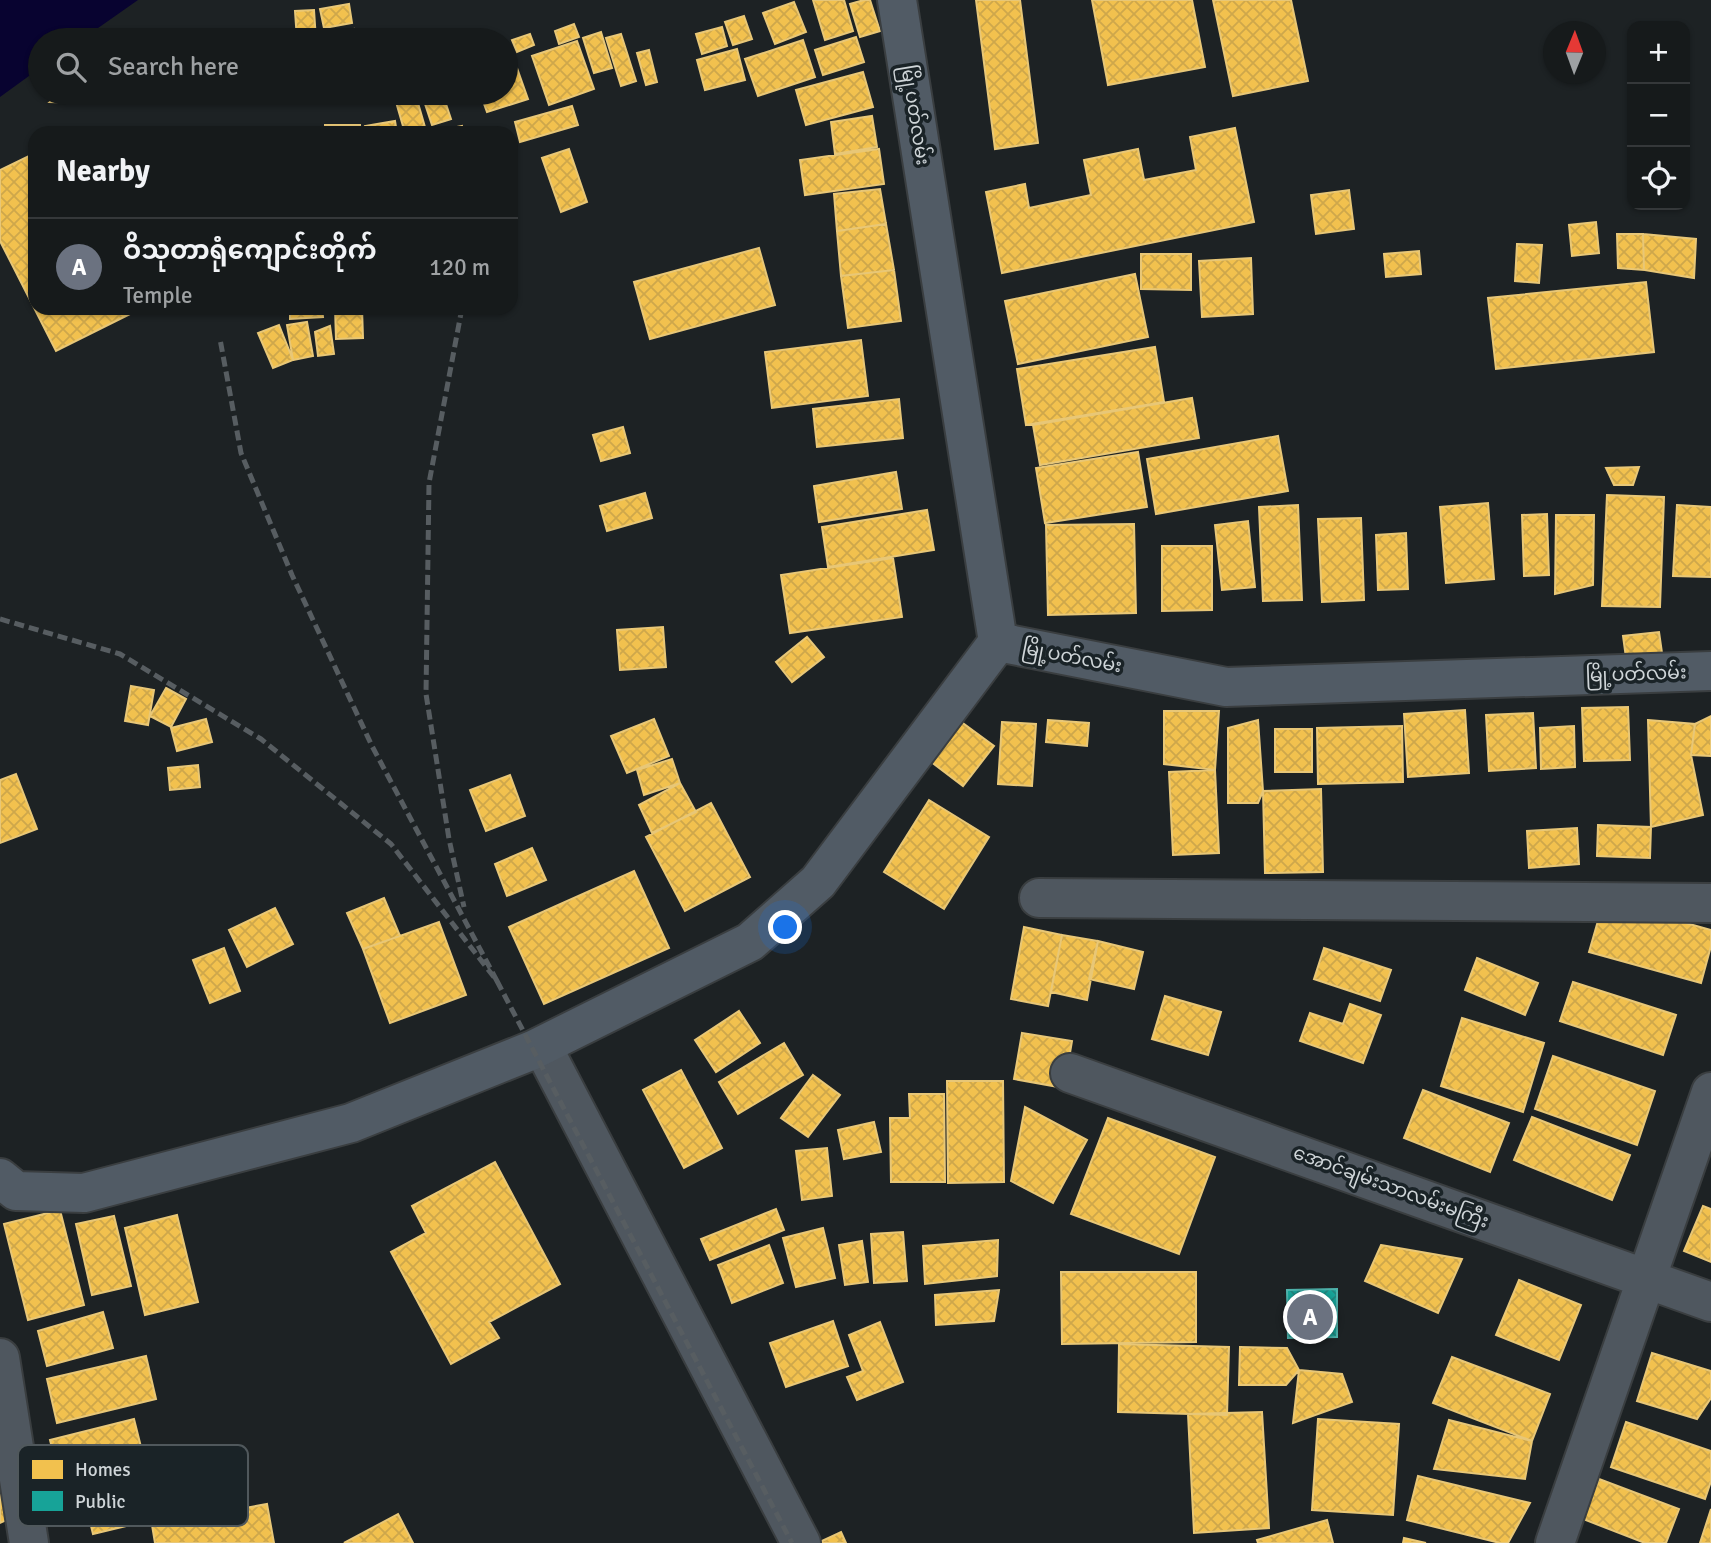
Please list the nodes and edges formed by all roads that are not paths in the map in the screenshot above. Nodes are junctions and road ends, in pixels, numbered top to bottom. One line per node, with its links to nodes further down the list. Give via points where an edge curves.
1 (897, 0): 2 (street, မြို့ပတ်လမ်း)
2 (998, 642): 3 (street, မြို့ပတ်လမ်း, via 1226,687); 6 (street, via 818,881 750,942)
3 (1711, 671)
4 (1039, 898): 5 (street)
5 (1711, 903)
6 (542, 1046): 9 (street, via 351,1123 84,1193 16,1191); 15 (street)
7 (1070, 1073): 10 (street, အောင်ချမ်းသာလမ်းမကြီး)
8 (1711, 1092): 10 (street)
9 (0, 1178)
10 (1646, 1278): 11 (street, အောင်ချမ်းသာလမ်းမကြီး); 16 (street)
11 (1711, 1302)
12 (0, 1357): 13 (street)
13 (7, 1445): 14 (street)
14 (18, 1494)
15 (801, 1543)
16 (1555, 1543)

